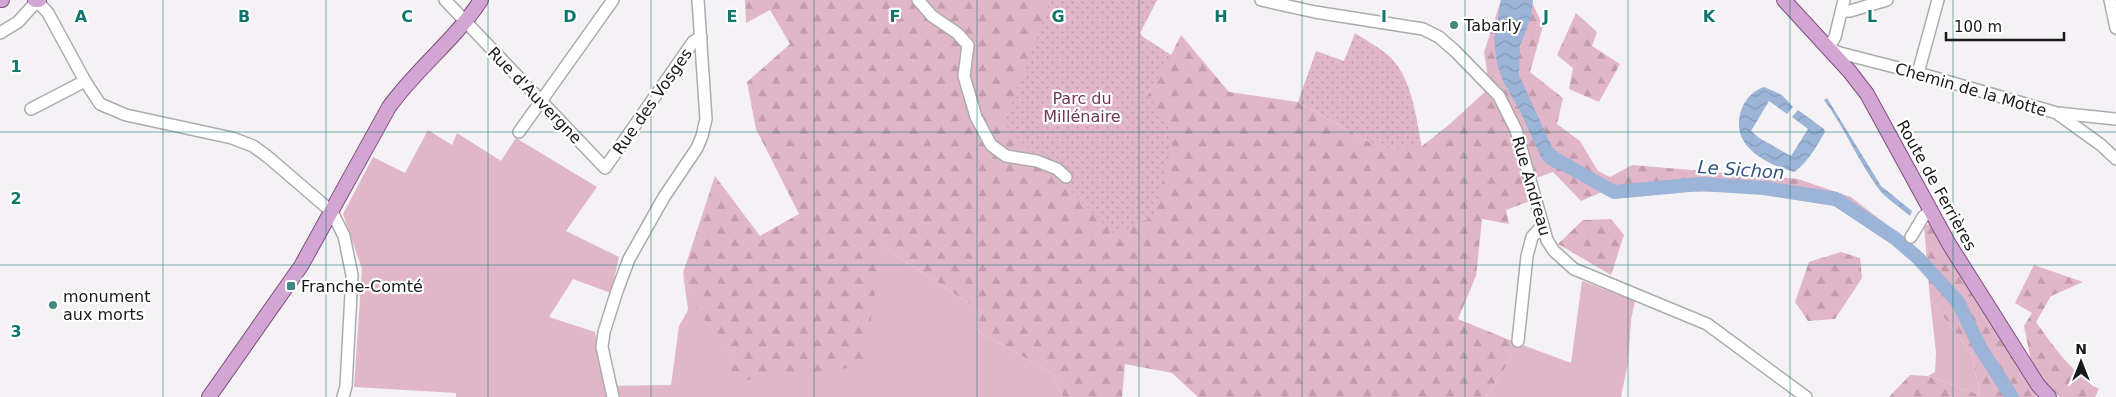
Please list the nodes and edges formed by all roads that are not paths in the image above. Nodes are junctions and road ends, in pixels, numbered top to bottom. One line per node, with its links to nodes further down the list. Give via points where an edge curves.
1 (37, 0): 15 (street, via 18,22); 19 (street, via 48,13)
2 (445, 0): 13 (street, Rue d'Auvergne)
3 (481, 0): 13 (main road)
4 (613, 0): 20 (street)
5 (698, 0): 16 (street)
6 (918, 0): 27 (street, via 932,16 968,45 964,76 976,117 991,145 1006,156 1037,161 1057,169)
7 (1261, 0): 30 (street, Rue Andreau, via 1423,29 1439,37 1490,85 1508,111)
8 (1784, 0): 17 (main road, Route de Ferrières)
9 (1887, 0): 12 (street, via 1850,12)
10 (1938, 0): 18 (street)
11 (2110, 0): 14 (street)
12 (1843, 5): 17 (street, via 1835,36)
13 (466, 22): 20 (street, Rue d'Auvergne); 29 (main road, via 388,106)
14 (2116, 28)
15 (0, 33)
16 (701, 36): 26 (street, Rue des Vosges, via 693,42); 33 (street, via 706,119 702,136 629,258 602,346)
17 (1828, 48): 18 (street, Chemin de la Motte); 28 (main road, Route de Ferrières, via 1867,94)
18 (1918, 73): 22 (street, Chemin de la Motte)
19 (85, 81): 21 (street); 29 (street, via 100,104 112,110 232,138 253,146)
20 (540, 101): 24 (street); 26 (street, Rue d'Auvergne)
21 (31, 109)
22 (2057, 113): 23 (street, Chemin de la Motte); 25 (street)
23 (2116, 119)
24 (519, 132)
25 (2116, 159)
26 (605, 168)
27 (1066, 177)
28 (1930, 210): 31 (street, via 1922,217); 37 (main road, Route de Ferrières, via 2032,377)
29 (332, 212): 35 (main road, via 301,266); 36 (street, via 344,236 352,275)
30 (1542, 226): 32 (street, via 1532,237 1527,256); 34 (street, Rue Andreau, via 1554,251 1574,269 1707,324)
31 (1911, 237)
32 (1518, 341)
33 (613, 393)
34 (1802, 396)
35 (209, 397)
36 (343, 397)
37 (2049, 397)

